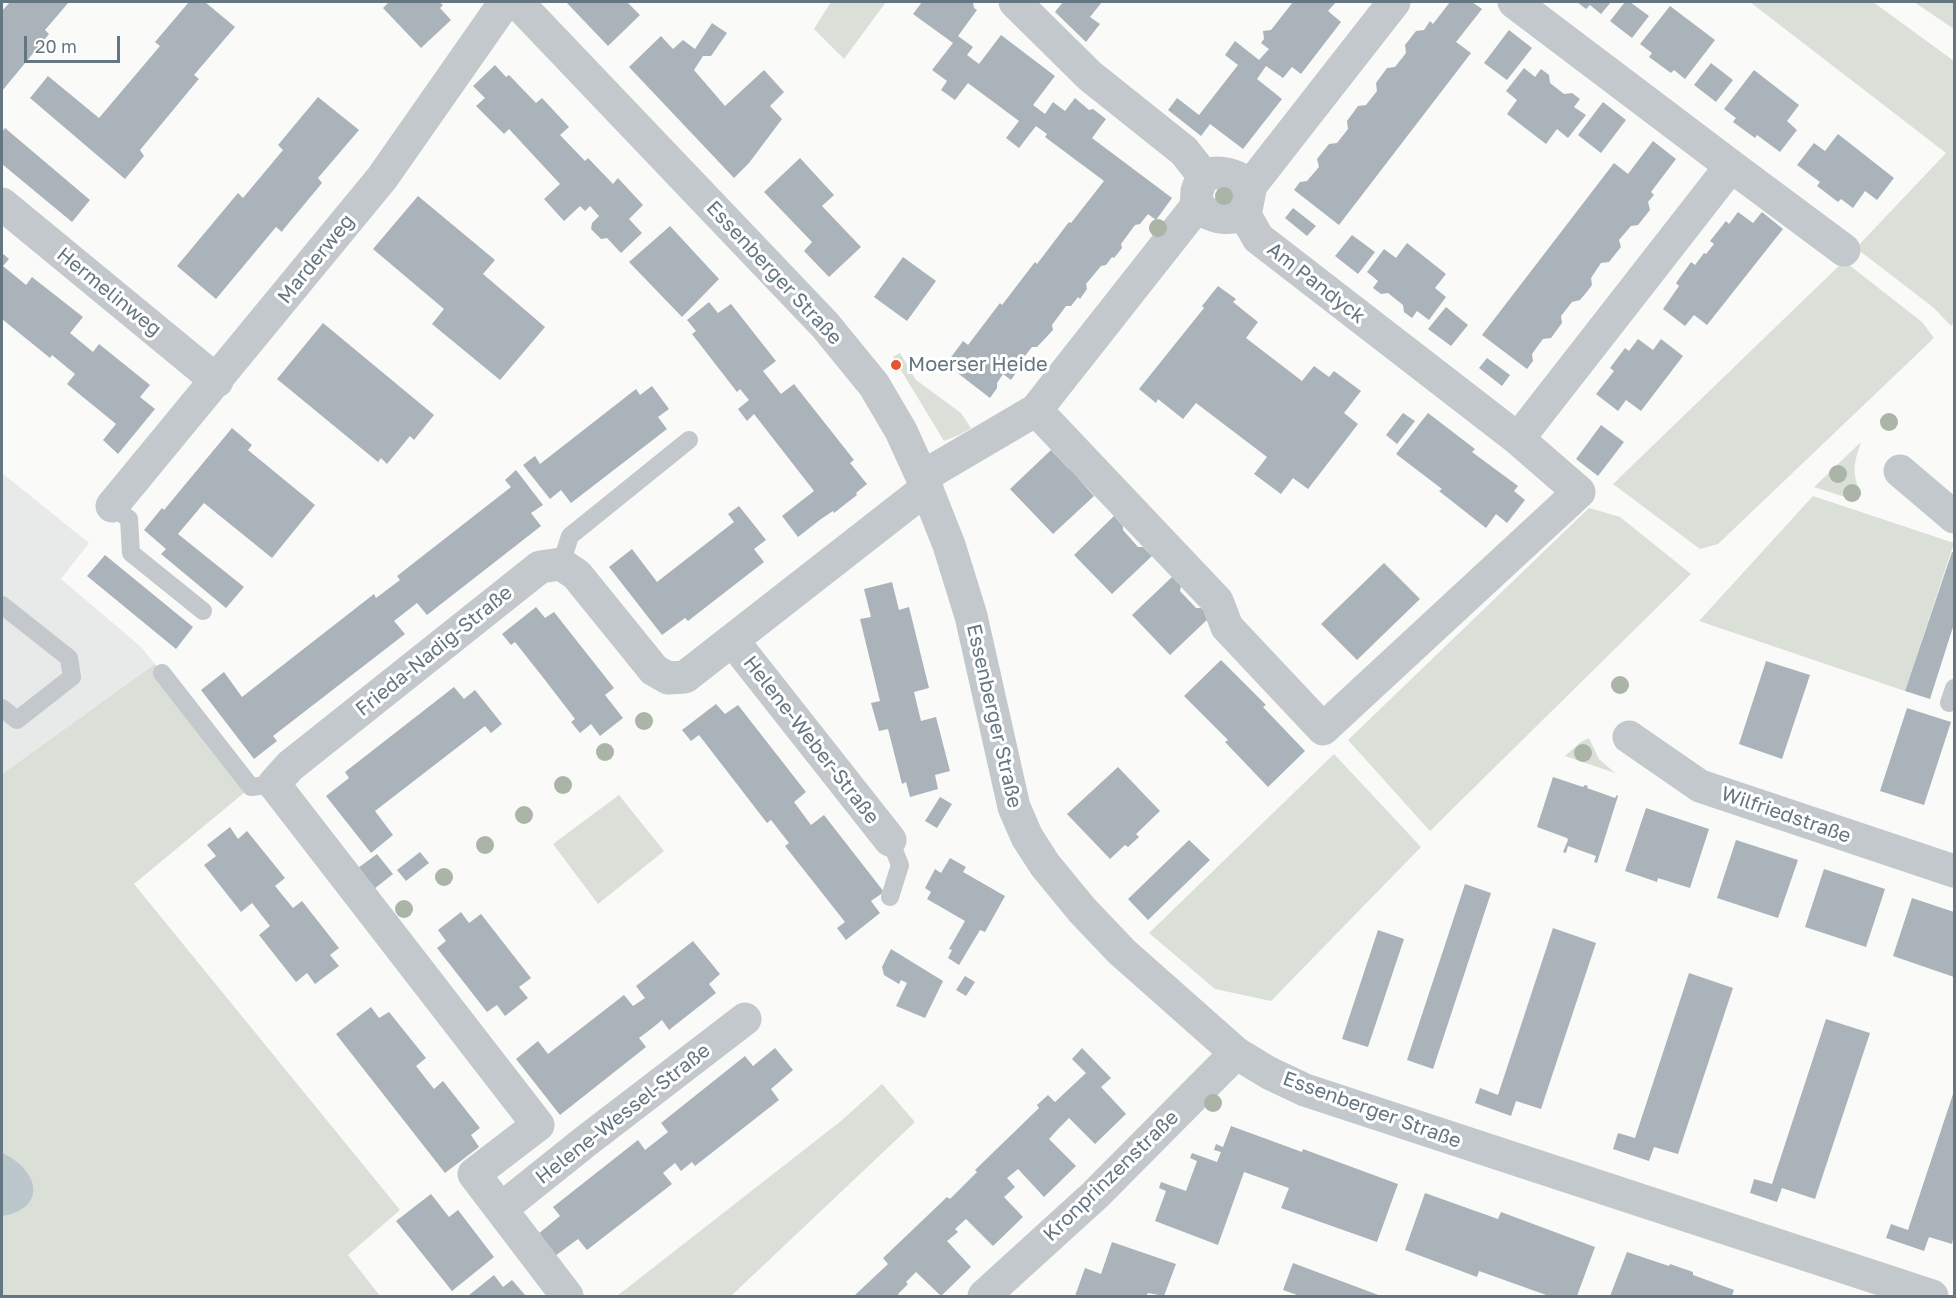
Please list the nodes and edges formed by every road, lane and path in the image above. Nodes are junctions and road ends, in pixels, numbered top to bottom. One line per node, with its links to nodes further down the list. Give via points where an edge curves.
1 (505, 2): 12 (street, Marderweg, via 382,178)
2 (517, 2): 17 (street, Essenberger Straße, via 825,325 874,386)
3 (1015, 2): 7 (street, via 1090,76 1184,151)
4 (1394, 2): 8 (street)
5 (1514, 2): 6 (street)
6 (1731, 166): 11 (street); 14 (street)
7 (1203, 175): 8 (street, via 1216,171 1237,176); 10 (street)
8 (1248, 200): 10 (street, via 1226,219); 14 (street, Am Pandyck, via 1258,238)
9 (2, 204): 12 (street, Hermelinweg)
10 (1196, 207): 13 (street)
11 (1844, 250)
12 (217, 381): 18 (street, Marderweg)
13 (1036, 410): 14 (street, Am Pandyck, via 1217,601 1227,627 1323,729 1579,492); 17 (street)
14 (1518, 439)
15 (689, 440): 20 (lane, via 570,536)
16 (1900, 471): 19 (street)
17 (925, 482): 23 (street); 32 (street, Essenberger Straße, via 970,616 1014,807 1027,837 1045,866 1122,952)
18 (112, 506): 22 (lane, via 129,519 131,553)
19 (1954, 517)
20 (561, 564): 23 (street, via 577,575 654,670 668,678 685,677); 27 (street, Frieda-Nadig-Straße, via 540,567 290,766)
21 (2, 604): 25 (lane, via 69,658 72,677 17,720)
22 (203, 611)
23 (733, 641): 28 (street, Helene-Weber-Straße)
24 (162, 673): 27 (lane, via 251,787)
25 (2, 708)
26 (1629, 737): 29 (street, Wilfriedstraße, via 1700,786)
27 (274, 784): 33 (street)
28 (890, 840): 30 (lane, via 900,865)
29 (1954, 872)
30 (890, 897)
31 (745, 1018): 34 (street, Helene-Wessel-Straße)
32 (1236, 1053): 37 (street, Kronprinzenstraße, via 1095,1195); 38 (street, Essenberger Straße, via 1316,1094)
33 (538, 1125): 34 (street); 35 (street, via 474,1174)
34 (564, 1159): 35 (street, Helene-Wessel-Straße)
35 (501, 1209): 36 (street)
36 (567, 1296)
37 (984, 1296)
38 (1932, 1296)

